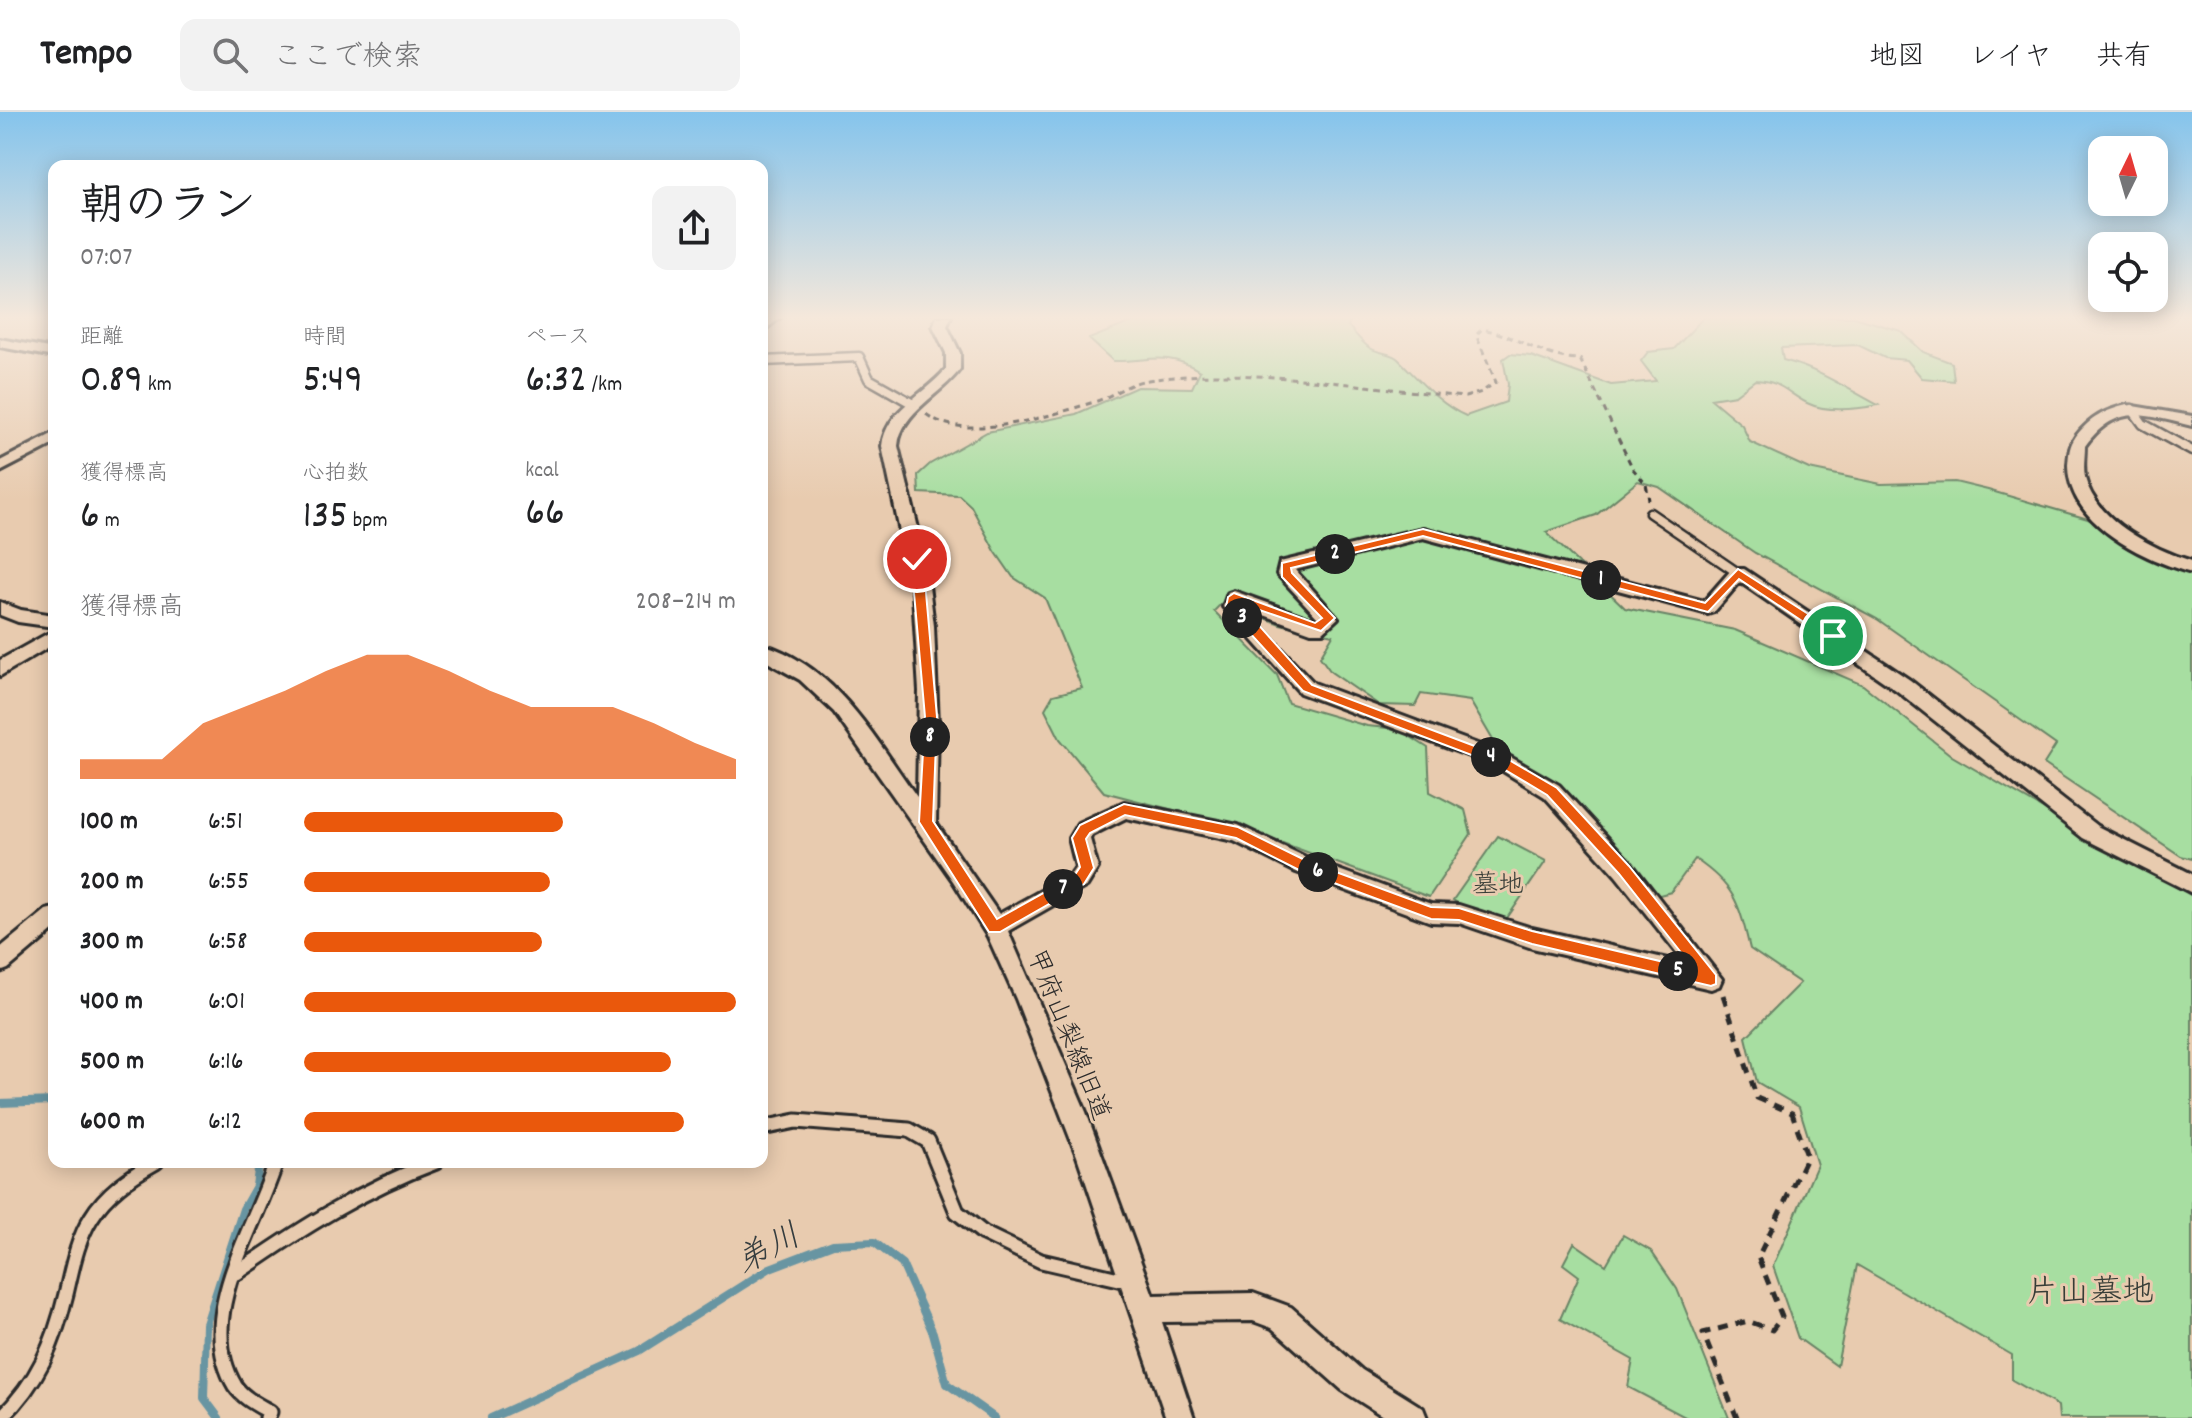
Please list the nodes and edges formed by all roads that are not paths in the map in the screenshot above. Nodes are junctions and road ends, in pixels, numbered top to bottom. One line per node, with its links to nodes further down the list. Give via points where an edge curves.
1 (869, 378): 3 (lane)
2 (944, 378): 3 (street)
3 (915, 405): 17 (street, via 898,423 890,446 917,559 923,615 931,717)
4 (2132, 409): 5 (street); 7 (lane, via 2143,424); 10 (street, via 2102,415 2088,428 2077,446 2078,483 2107,522 2138,544)
5 (2192, 421)
6 (48, 441): 8 (street)
7 (2192, 451)
8 (0, 467)
9 (1650, 513): 11 (lane)
10 (2192, 567)
11 (1738, 573): 18 (street, via 1903,685 2090,832); 20 (street, via 1708,608 1423,533 1286,566 1286,574 1329,618 1317,628 1234,597 1232,607 1307,688 1500,760 1552,791 1711,979 1532,938 1459,914 1431,913 1304,866 1238,833 1124,810 1085,829 1079,838 1087,868 1079,880)
12 (0, 608): 13 (street)
13 (48, 620)
14 (48, 640): 16 (street)
15 (768, 654): 17 (street, 甲府山梨線旧道, via 837,699)
16 (0, 669)
17 (926, 822): 20 (street, 甲府山梨線旧道)
18 (2192, 884)
19 (48, 922): 21 (street)
20 (994, 928): 27 (street, 甲府山梨線旧道, via 1068,1098)
21 (0, 962)
22 (768, 1127): 27 (lane, via 796,1121 909,1130 928,1141 957,1212 983,1233 1041,1261)
23 (145, 1168): 29 (lane, via 126,1179 85,1228 49,1361 25,1398)
24 (275, 1168): 26 (lane)
25 (421, 1168): 26 (lane, via 327,1211)
26 (235, 1274): 28 (lane, via 219,1349 236,1389)
27 (1141, 1296): 30 (street, 甲府山梨線旧道); 31 (street, via 1253,1307 1281,1317 1352,1380)
28 (268, 1415)
29 (1, 1418)
30 (1180, 1418)
31 (1413, 1418)

